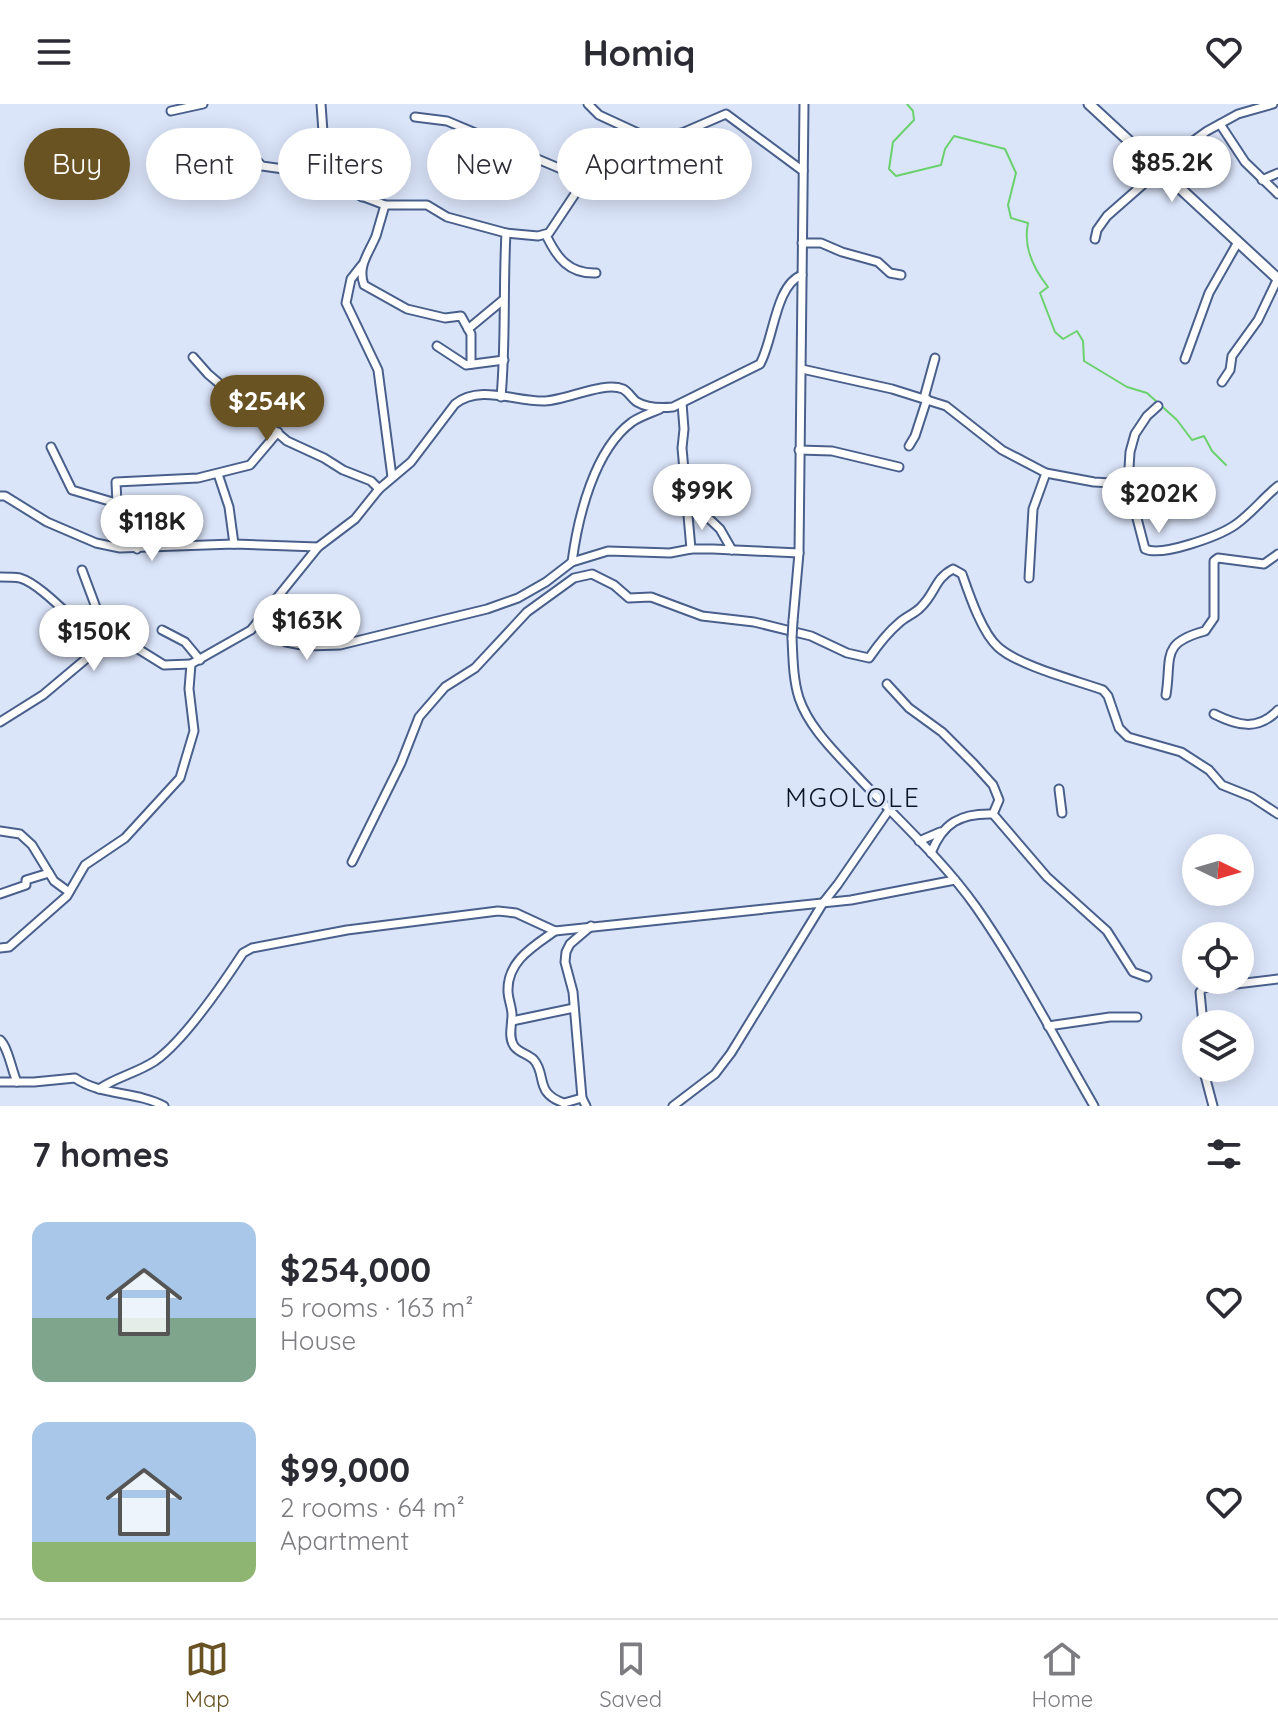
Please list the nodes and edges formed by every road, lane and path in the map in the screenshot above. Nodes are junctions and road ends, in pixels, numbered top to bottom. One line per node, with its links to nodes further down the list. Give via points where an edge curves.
1 (203, 104): 8 (street)
2 (321, 104): 12 (street)
3 (588, 104): 13 (street)
4 (804, 104): 17 (street)
5 (1273, 104): 11 (street)
6 (731, 105): 9 (street)
7 (1091, 105): 16 (main road)
8 (171, 111)
9 (726, 114): 14 (street); 17 (street)
10 (415, 117): 15 (street, via 447,121)
11 (1220, 124): 16 (street); 19 (street)
12 (323, 128)
13 (626, 128)
14 (694, 128)
15 (557, 167)
16 (1160, 170): 26 (street, via 1107,216); 27 (main road)
17 (803, 171): 28 (street)
18 (1278, 173): 19 (street)
19 (1262, 180): 20 (street)
20 (1278, 194)
21 (371, 200): 23 (street)
22 (572, 200): 25 (street)
23 (385, 205): 24 (street, via 427,205 447,217); 29 (street)
24 (506, 233): 25 (street); 34 (street)
25 (546, 235): 30 (street, via 567,266)
26 (1095, 239)
27 (1238, 242): 33 (main road); 39 (street, via 1209,293)
28 (802, 243): 31 (street); 32 (street, via 821,243)
29 (363, 264): 35 (street, via 362,281 370,289 407,309 445,318 461,316); 56 (street, via 351,279 346,303 378,370)
30 (596, 273)
31 (802, 275): 42 (street); 46 (street, via 786,288 760,364)
32 (901, 275)
33 (1278, 278): 43 (street)
34 (503, 300): 35 (street); 40 (street)
35 (468, 329): 41 (street)
36 (437, 346): 41 (street)
37 (193, 357): 49 (street)
38 (935, 358): 45 (street)
39 (1185, 359)
40 (504, 360): 41 (street); 44 (street)
41 (471, 364)
42 (802, 369): 45 (street); 52 (street)
43 (1222, 382)
44 (501, 397): 48 (street, via 544,401 599,388 623,389 638,403); 56 (street, via 478,394 461,400)
45 (926, 399): 50 (street); 54 (street, via 954,411 1016,459)
46 (682, 403): 48 (street); 61 (street)
47 (1158, 406): 57 (street, via 1135,434)
48 (660, 409): 70 (street, via 632,422 611,447 585,496)
49 (278, 432): 55 (street, via 253,464); 59 (street)
50 (909, 446)
51 (51, 447): 62 (street, via 72,490)
52 (799, 450): 53 (street, via 832,451); 68 (street)
53 (899, 467)
54 (1046, 473): 57 (street); 73 (street, via 1033,509)
55 (218, 474): 62 (street, via 117,481); 63 (street)
56 (392, 477): 59 (street)
57 (1128, 484): 58 (street, via 1145,549 1153,552 1189,545 1235,526)
58 (1278, 486)
59 (379, 489): 64 (street, via 355,519)
60 (0, 496): 65 (street, via 96,543)
61 (687, 498): 66 (street); 67 (street, via 720,529)
62 (117, 504): 65 (street, via 126,536)
63 (234, 544): 64 (street); 65 (street)
64 (318, 547): 74 (street)
65 (137, 549)
66 (691, 549): 67 (street); 70 (street, via 608,551)
67 (732, 550): 68 (street)
68 (799, 553): 85 (street, bridge, via 792,638 799,697 810,721)
69 (1278, 554): 80 (street, via 1264,564 1214,561 1214,618 1205,631 1174,645)
70 (572, 562): 74 (street, via 518,598 346,644 286,642)
71 (82, 570): 76 (street)
72 (0, 577): 76 (street, via 27,582 90,637)
73 (1029, 578)
74 (263, 616): 77 (street, via 244,636)
75 (162, 630): 77 (street, via 185,642)
76 (111, 646): 78 (street, via 139,648 164,665); 83 (street)
77 (200, 660): 78 (street)
78 (191, 664): 96 (street, via 195,728 180,778 125,838 85,865)
79 (887, 684): 87 (street, via 993,785 999,800)
80 (1166, 695)
81 (1278, 710): 82 (street, via 1249,726)
82 (1214, 714)
83 (0, 722)
84 (1059, 789): 86 (street)
85 (889, 810): 91 (street); 98 (street)
86 (1062, 813)
87 (993, 814): 90 (street, via 974,815); 102 (street, via 1047,877 1107,931 1133,972)
88 (1278, 814): 93 (street, via 1222,785 1181,752 1128,737 1103,690 998,647 962,574 953,569 941,575 920,609 900,622 869,658 811,636 702,616 651,597 629,598 592,574 574,578 527,612 419,717)
89 (0, 831): 94 (street, via 20,834)
90 (940, 832): 91 (street); 92 (street)
91 (919, 841): 92 (street)
92 (931, 853): 95 (street)
93 (352, 862)
94 (49, 873): 96 (street); 97 (street)
95 (955, 880): 98 (street); 108 (street, via 1028,987)
96 (69, 892): 101 (street, via 9,947)
97 (0, 894)
98 (823, 903): 99 (street); 116 (street, via 731,1053 715,1074)
99 (591, 926): 100 (street); 104 (street, via 566,952)
100 (555, 931): 107 (street, via 513,969 508,992); 113 (street, via 516,913 498,911 347,930 247,950 163,1054)
101 (0, 948)
102 (1147, 977)
103 (1278, 979): 105 (street, via 1203,988)
104 (574, 1008): 107 (street); 114 (street)
105 (1202, 1010)
106 (1137, 1017): 108 (street)
107 (512, 1021): 114 (street, via 513,1045 534,1060 545,1090 564,1103)
108 (1048, 1026): 117 (street)
109 (0, 1040): 111 (street)
110 (0, 1082): 111 (street)
111 (17, 1082): 113 (street, via 75,1078)
112 (1207, 1082): 118 (street)
113 (99, 1089): 115 (street)
114 (584, 1102)
115 (164, 1106)
116 (673, 1106)
117 (1094, 1106)
118 (1213, 1106)

